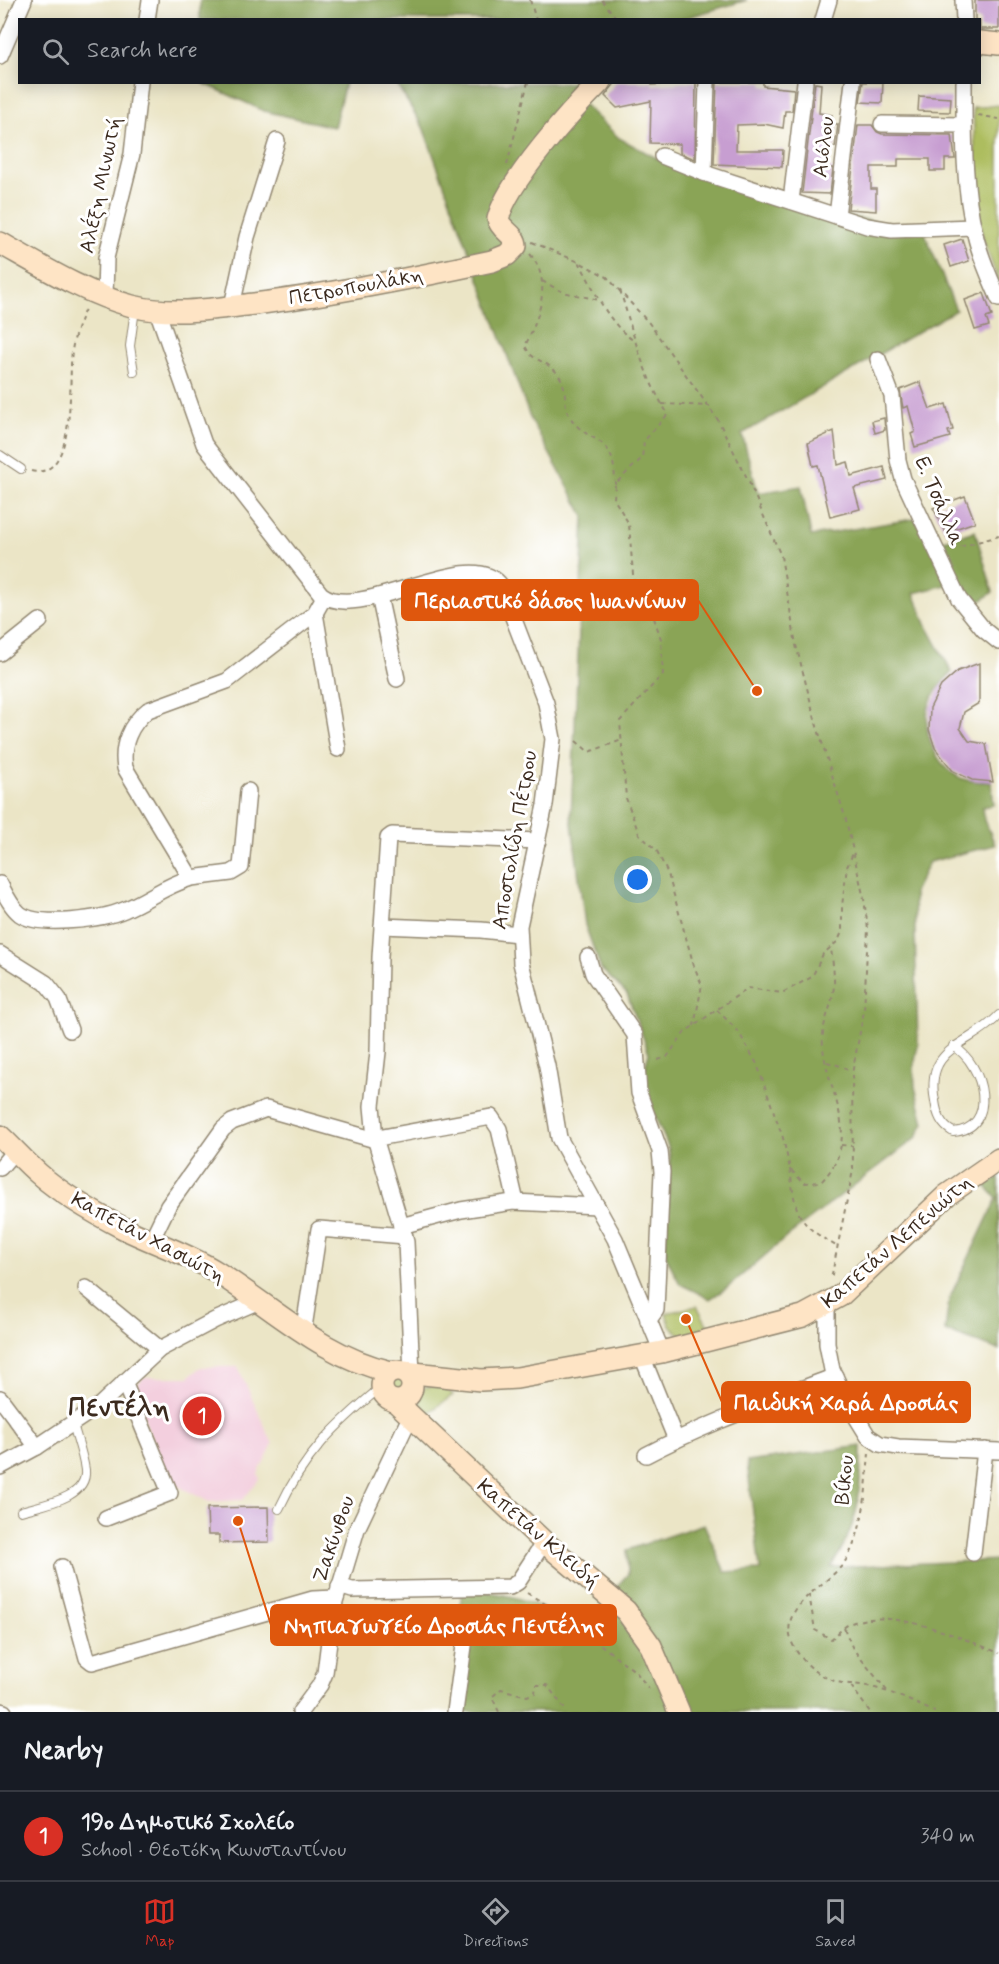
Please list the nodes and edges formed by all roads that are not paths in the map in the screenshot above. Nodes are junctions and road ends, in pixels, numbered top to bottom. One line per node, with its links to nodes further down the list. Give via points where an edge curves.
1 (24, 0): 10 (street)
2 (150, 0): 5 (street)
3 (829, 0): 6 (street)
4 (963, 0): 7 (street)
5 (147, 18)
6 (824, 18)
7 (964, 18)
8 (981, 42): 9 (street)
9 (999, 44)
10 (0, 56)
11 (140, 84): 26 (street, Αλέξη Μινωτή, via 132,154)
12 (598, 84): 29 (street, Πετροπουλάκη, via 536,154 501,211 499,223 522,241 511,252 492,261 326,294)
13 (707, 84): 21 (street)
14 (805, 84): 22 (street)
15 (853, 84): 23 (street, Αιόλου)
16 (964, 84): 17 (street)
17 (964, 119): 18 (street); 24 (street)
18 (882, 124)
19 (278, 141): 29 (street, via 247,237)
20 (662, 156): 21 (street)
21 (704, 173): 22 (street)
22 (791, 201): 23 (street)
23 (837, 216): 24 (street, via 892,230)
24 (973, 227): 27 (street)
25 (0, 243): 26 (street, Πετροπουλάκη)
26 (99, 293): 28 (street, Πετροπουλάκη)
27 (999, 299)
28 (136, 306): 30 (street, Πετροπουλάκη); 32 (lane, via 130,346)
29 (232, 306): 30 (street, Πετροπουλάκη)
30 (158, 310): 36 (street, via 204,444)
31 (878, 359): 39 (street, Ε. Τσάλλα, via 892,396 899,469 959,599)
32 (134, 372)
33 (0, 455): 34 (lane)
34 (21, 469)
35 (379, 596): 36 (street, Αποστολίδη Πέτρου, via 334,600); 41 (street); 44 (street, Αποστολίδη Πέτρου, via 459,573 485,576 499,583 546,703 552,730 549,781)
36 (324, 597): 37 (street)
37 (315, 614): 42 (street); 45 (street, via 227,681 148,710 129,734 123,753 125,768)
38 (40, 621): 40 (street)
39 (999, 642)
40 (0, 653)
41 (397, 679)
42 (338, 749)
43 (248, 791): 45 (street, via 241,867 231,873)
44 (538, 841): 47 (street, via 393,835 388,838); 48 (street, Αποστολίδη Πέτρου)
45 (191, 878): 46 (street, via 172,883 114,914 76,919 34,920 24,916 12,906)
46 (0, 884)
47 (382, 927): 48 (street); 55 (street, via 378,1053 372,1099)
48 (518, 934): 60 (street, Αποστολίδη Πέτρου, via 559,1138)
49 (0, 954): 52 (street, via 46,983 58,998)
50 (588, 957): 66 (street, via 594,974 635,1035 639,1093 660,1151 660,1255 656,1310)
51 (999, 1015): 53 (lane)
52 (70, 1030)
53 (953, 1046): 53 (lane, via 940,1060 933,1086 938,1116 953,1132 977,1124 983,1116 984,1104 974,1064)
54 (0, 1136): 56 (street, Καπετάν Χασιώτη)
55 (375, 1138): 59 (street, via 490,1117 499,1129); 61 (street); 62 (street, via 269,1109 232,1122 168,1206)
56 (15, 1150): 58 (street); 62 (street, Καπετάν Χασιώτη, via 62,1192)
57 (999, 1159): 65 (street, Καπετάν Λεπενιώτη, via 947,1195)
58 (0, 1168)
59 (516, 1202): 60 (street); 61 (street, via 478,1206)
60 (597, 1206): 66 (street, Αποστολίδη Πέτρου, via 615,1239)
61 (403, 1231): 67 (street, via 320,1229); 72 (street, via 410,1279)
62 (151, 1241): 64 (street, Καπετάν Χασιώτη, via 212,1269)
63 (86, 1288): 68 (street)
64 (258, 1301): 67 (street, Καπετάν Χασιώτη); 68 (street)
65 (827, 1306): 69 (street, Καπετάν Λεπενιώτη, via 790,1321); 70 (street, Βίκου, via 827,1344)
66 (648, 1321): 69 (street, Αποστολίδη Πέτρου)
67 (303, 1334): 72 (street, Καπετάν Χασιώτη)
68 (160, 1349): 71 (street)
69 (652, 1354): 72 (street, Καπετάν Λεπενιώτη, via 504,1380); 76 (street, Αποστολίδη Πέτρου)
70 (835, 1376): 76 (street); 78 (street, Βίκου, via 872,1439 898,1447)
71 (124, 1382): 75 (street); 83 (street, via 170,1493)
72 (401, 1384): 74 (street, Καπετάν Κλειδή); 81 (lane, via 339,1423 296,1474)
73 (0, 1398): 77 (street)
74 (410, 1416): 84 (street, Καπετάν Κλειδή); 87 (street, Ζακύνθου, via 371,1496)
75 (73, 1424): 77 (street); 82 (lane, via 85,1472 79,1487 69,1496)
76 (676, 1440): 79 (street)
77 (37, 1447): 80 (street)
78 (992, 1450): 85 (street)
79 (646, 1455)
80 (0, 1467)
81 (279, 1509)
82 (21, 1511)
83 (106, 1518)
84 (544, 1542): 87 (street, via 514,1586); 91 (street, Καπετάν Κλειδή, via 620,1604 638,1626 651,1646)
85 (973, 1553)
86 (62, 1567): 87 (street, via 87,1658 92,1662)
87 (337, 1592): 89 (street, Ζακύνθου, via 325,1673)
88 (464, 1646): 90 (street)
89 (300, 1712)
90 (455, 1712)
91 (679, 1712)

